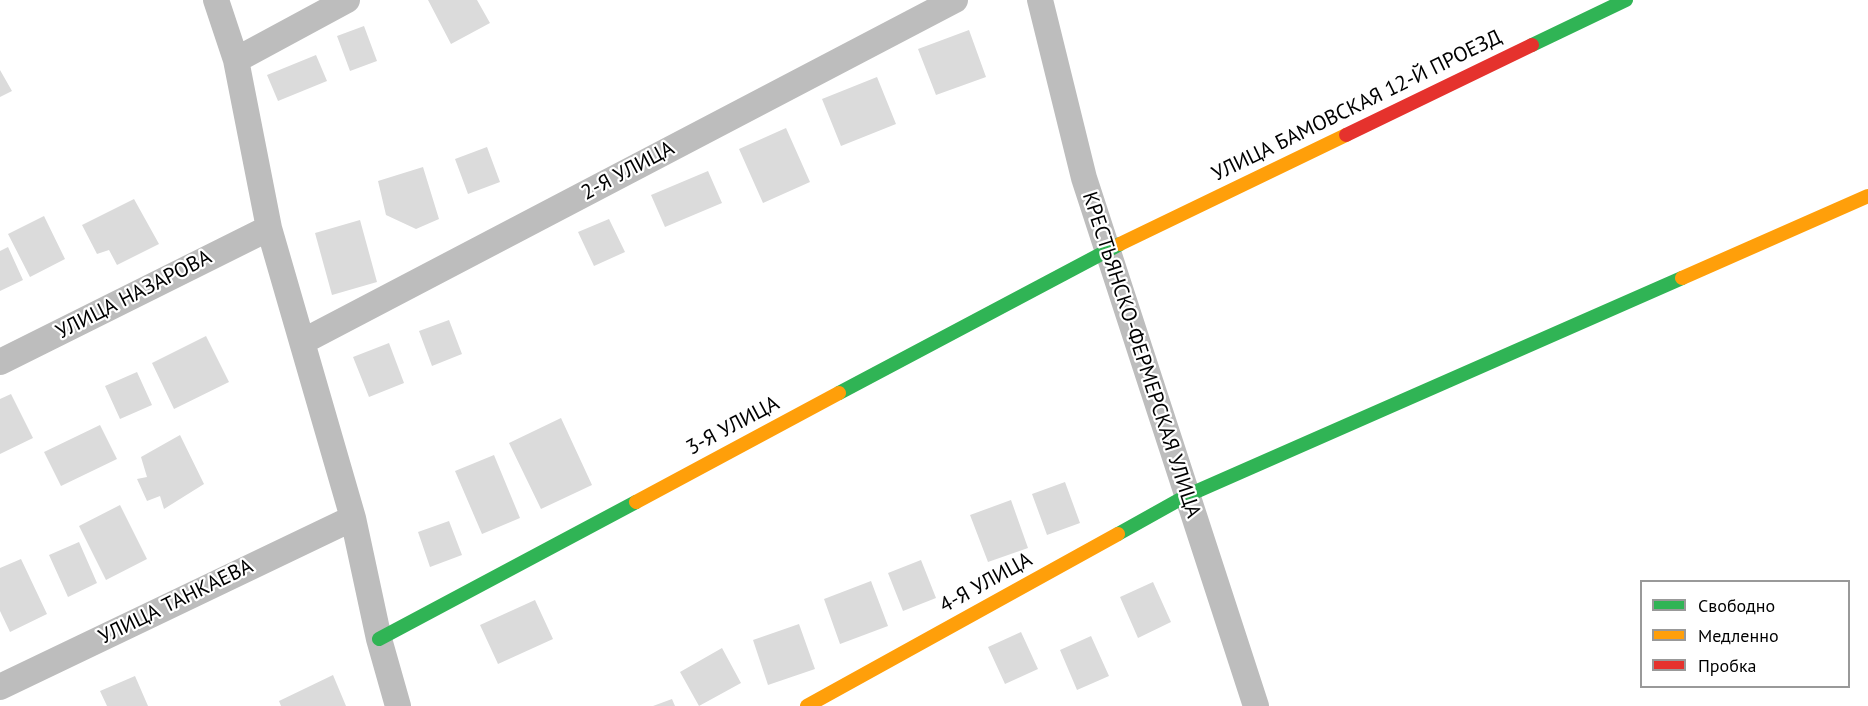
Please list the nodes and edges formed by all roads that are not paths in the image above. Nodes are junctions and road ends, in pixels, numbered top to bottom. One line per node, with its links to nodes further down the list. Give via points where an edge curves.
1 (216, 0): 6 (street)
2 (347, 0): 6 (street)
3 (955, 0): 10 (street, 2-Я УЛИЦА)
4 (1040, 0): 9 (street, КРЕСТЬЯНСКО-ФЕРМЕРСКАЯ УЛИЦА, via 1084,178)
5 (1626, 0): 9 (street, УЛИЦА БАМОВСКАЯ 12-Й ПРОЕЗД)
6 (236, 60): 8 (street)
7 (1868, 196): 12 (street, 4-Я УЛИЦА)
8 (269, 228): 10 (street); 11 (street, УЛИЦА НАЗАРОВА)
9 (1107, 250): 12 (street, КРЕСТЬЯНСКО-ФЕРМЕРСКАЯ УЛИЦА); 14 (street, 3-Я УЛИЦА)
10 (302, 342): 13 (street)
11 (0, 362)
12 (1186, 496): 17 (street, 4-Я УЛИЦА); 18 (street, КРЕСТЬЯНСКО-ФЕРМЕРСКАЯ УЛИЦА)
13 (353, 518): 14 (street); 15 (street, УЛИЦА ТАНКАЕВА)
14 (379, 639): 16 (street)
15 (0, 687)
16 (398, 706)
17 (807, 706)
18 (1256, 706)

